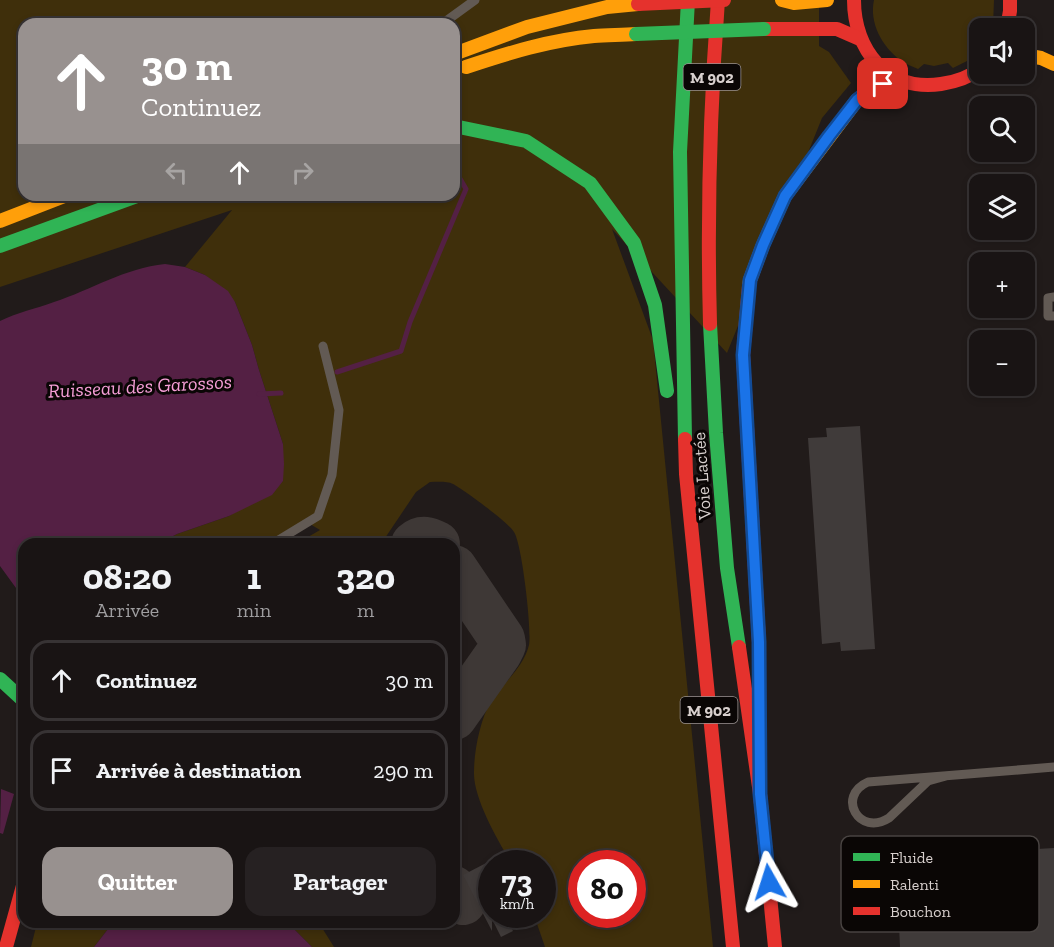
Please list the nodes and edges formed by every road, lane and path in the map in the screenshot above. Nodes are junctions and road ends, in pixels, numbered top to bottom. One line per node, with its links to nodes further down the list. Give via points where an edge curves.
1 (475, 0): 9 (lane)
2 (688, 0): 26 (main road, Voie Lactée / M 902, via 680,152)
3 (718, 0): 34 (main road, Voie Lactée / M 902, via 708,249 711,350 727,568)
4 (724, 0): 12 (main road, bridge, via 607,7 527,27)
5 (782, 0): 6 (main road)
6 (827, 0)
7 (854, 0): 11 (main road)
8 (1010, 0): 10 (main road)
9 (450, 18)
10 (1009, 18)
11 (861, 39): 15 (main road, bridge, via 827,28 596,36 513,52); 16 (main road, via 868,53)
12 (460, 52)
13 (1035, 57): 14 (main road)
14 (1054, 64)
15 (460, 69)
16 (892, 76): 17 (main road, via 934,86); 28 (main road, via 857,100 785,196 750,280 743,355)
17 (969, 76)
18 (460, 127): 26 (main road, via 526,141 590,183 634,243 655,305 673,430)
19 (52, 201): 21 (main road)
20 (124, 201): 22 (main road)
21 (0, 221)
22 (0, 246)
23 (1051, 298): 24 (lane)
24 (1051, 316)
25 (323, 346): 27 (lane, via 339,410 332,475 318,516)
26 (686, 474): 37 (main road, Voie Lactée / M 902)
27 (282, 538)
28 (759, 678)
29 (0, 679): 30 (main road)
30 (18, 696)
31 (760, 701): 34 (main road)
32 (1054, 767): 33 (lane)
33 (946, 776): 33 (lane, via 868,782 856,790 854,810 862,821 883,822 928,781)
34 (760, 794): 38 (main road, Voie Lactée / M 902)
35 (18, 904): 36 (main road)
36 (6, 947)
37 (732, 947)
38 (775, 947)

